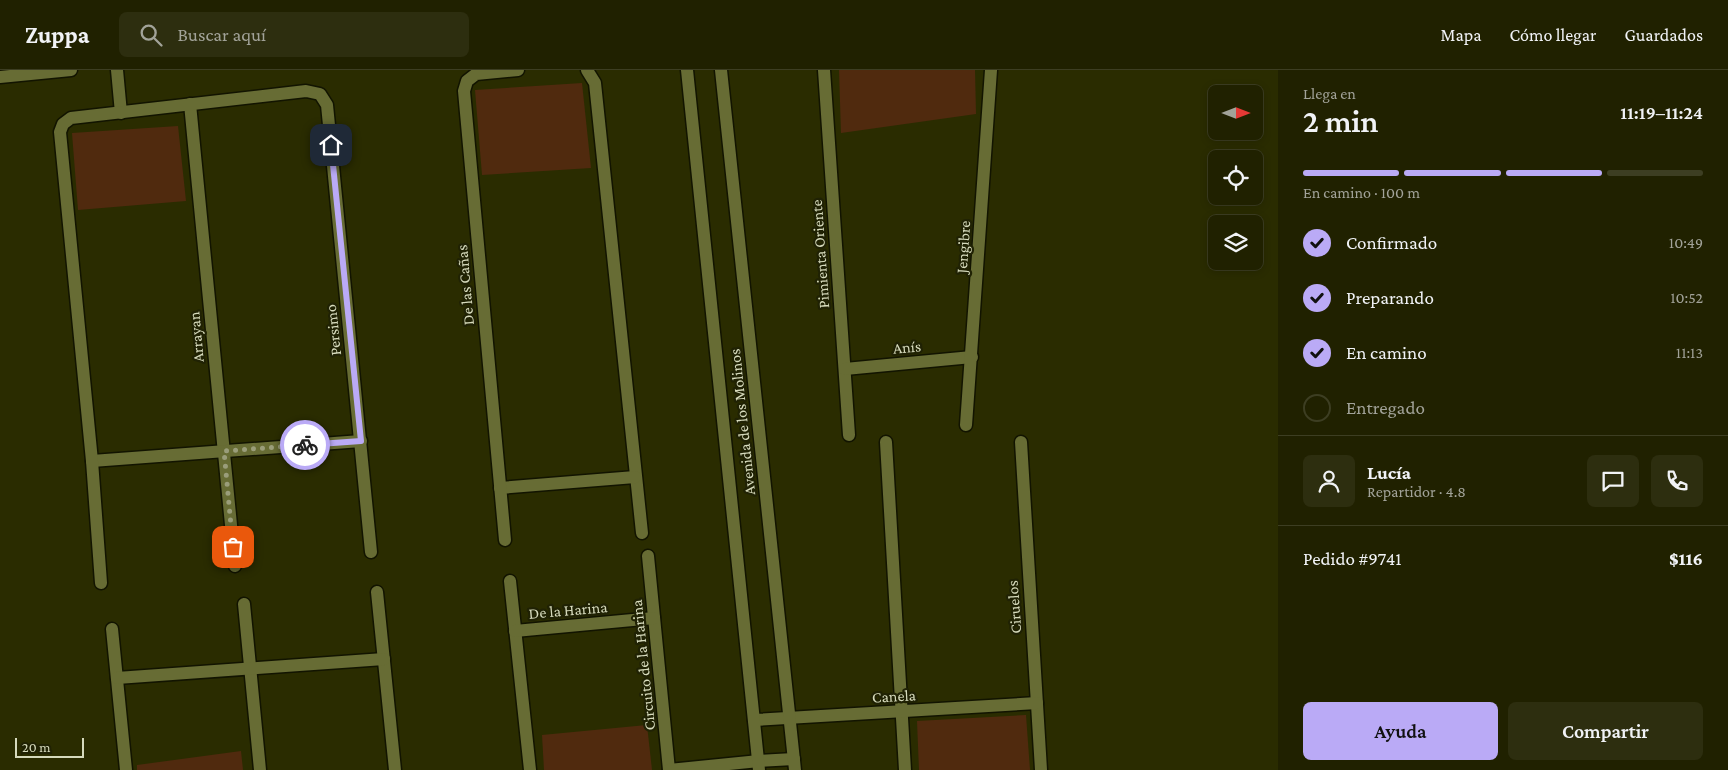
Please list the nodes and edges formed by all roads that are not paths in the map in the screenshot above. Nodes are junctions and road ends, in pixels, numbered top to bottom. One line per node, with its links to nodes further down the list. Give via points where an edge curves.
1 (71, 70): 9 (street)
2 (117, 70): 11 (street)
3 (518, 70): 22 (street, De las Cañas, via 476,74 467,81 464,91)
4 (587, 70): 21 (street, via 594,83)
5 (687, 70): 41 (street, Avenida de los Molinos)
6 (721, 70): 40 (street, Avenida de los Molinos)
7 (824, 70): 13 (street, Pimienta Oriente)
8 (991, 70): 12 (street, Jengibre)
9 (0, 77)
10 (190, 104): 11 (street); 16 (street, Persimo, via 306,91 320,94 327,105); 19 (street, Arrayan)
11 (121, 113): 20 (street, via 71,118 60,132)
12 (972, 357): 13 (street, Anís); 14 (street, Jengibre)
13 (844, 369): 15 (street, Pimienta Oriente)
14 (966, 425)
15 (849, 435)
16 (361, 441): 19 (street); 25 (street, Persimo)
17 (886, 442): 39 (street)
18 (1020, 442): 38 (street, Ciruelos)
19 (224, 451): 20 (street); 27 (street, Arrayan)
20 (92, 461): 29 (street)
21 (635, 477): 22 (street); 23 (street)
22 (500, 488): 24 (street, De las Cañas)
23 (642, 533)
24 (505, 540)
25 (371, 552)
26 (648, 556): 32 (street, Circuito de la Harina)
27 (235, 566)
28 (510, 580): 34 (street)
29 (101, 584)
30 (377, 592): 35 (street)
31 (244, 604): 36 (street)
32 (654, 618): 34 (street, De la Harina); 48 (street, Circuito de la Harina)
33 (112, 629): 37 (street)
34 (515, 631): 47 (street)
35 (384, 659): 36 (street); 46 (street)
36 (250, 668): 37 (street); 45 (street)
37 (117, 678): 44 (street)
38 (1037, 704): 39 (street, Canela); 50 (street, Ciruelos)
39 (902, 712): 40 (street, Canela); 49 (street)
40 (790, 719): 41 (street, Canela); 43 (street, Avenida de los Molinos)
41 (754, 720): 42 (street, Avenida de los Molinos)
42 (759, 765): 43 (street); 48 (street)
43 (794, 765)
44 (126, 770)
45 (260, 770)
46 (394, 770)
47 (530, 770)
48 (669, 770)
49 (905, 770)
50 (1041, 770)

